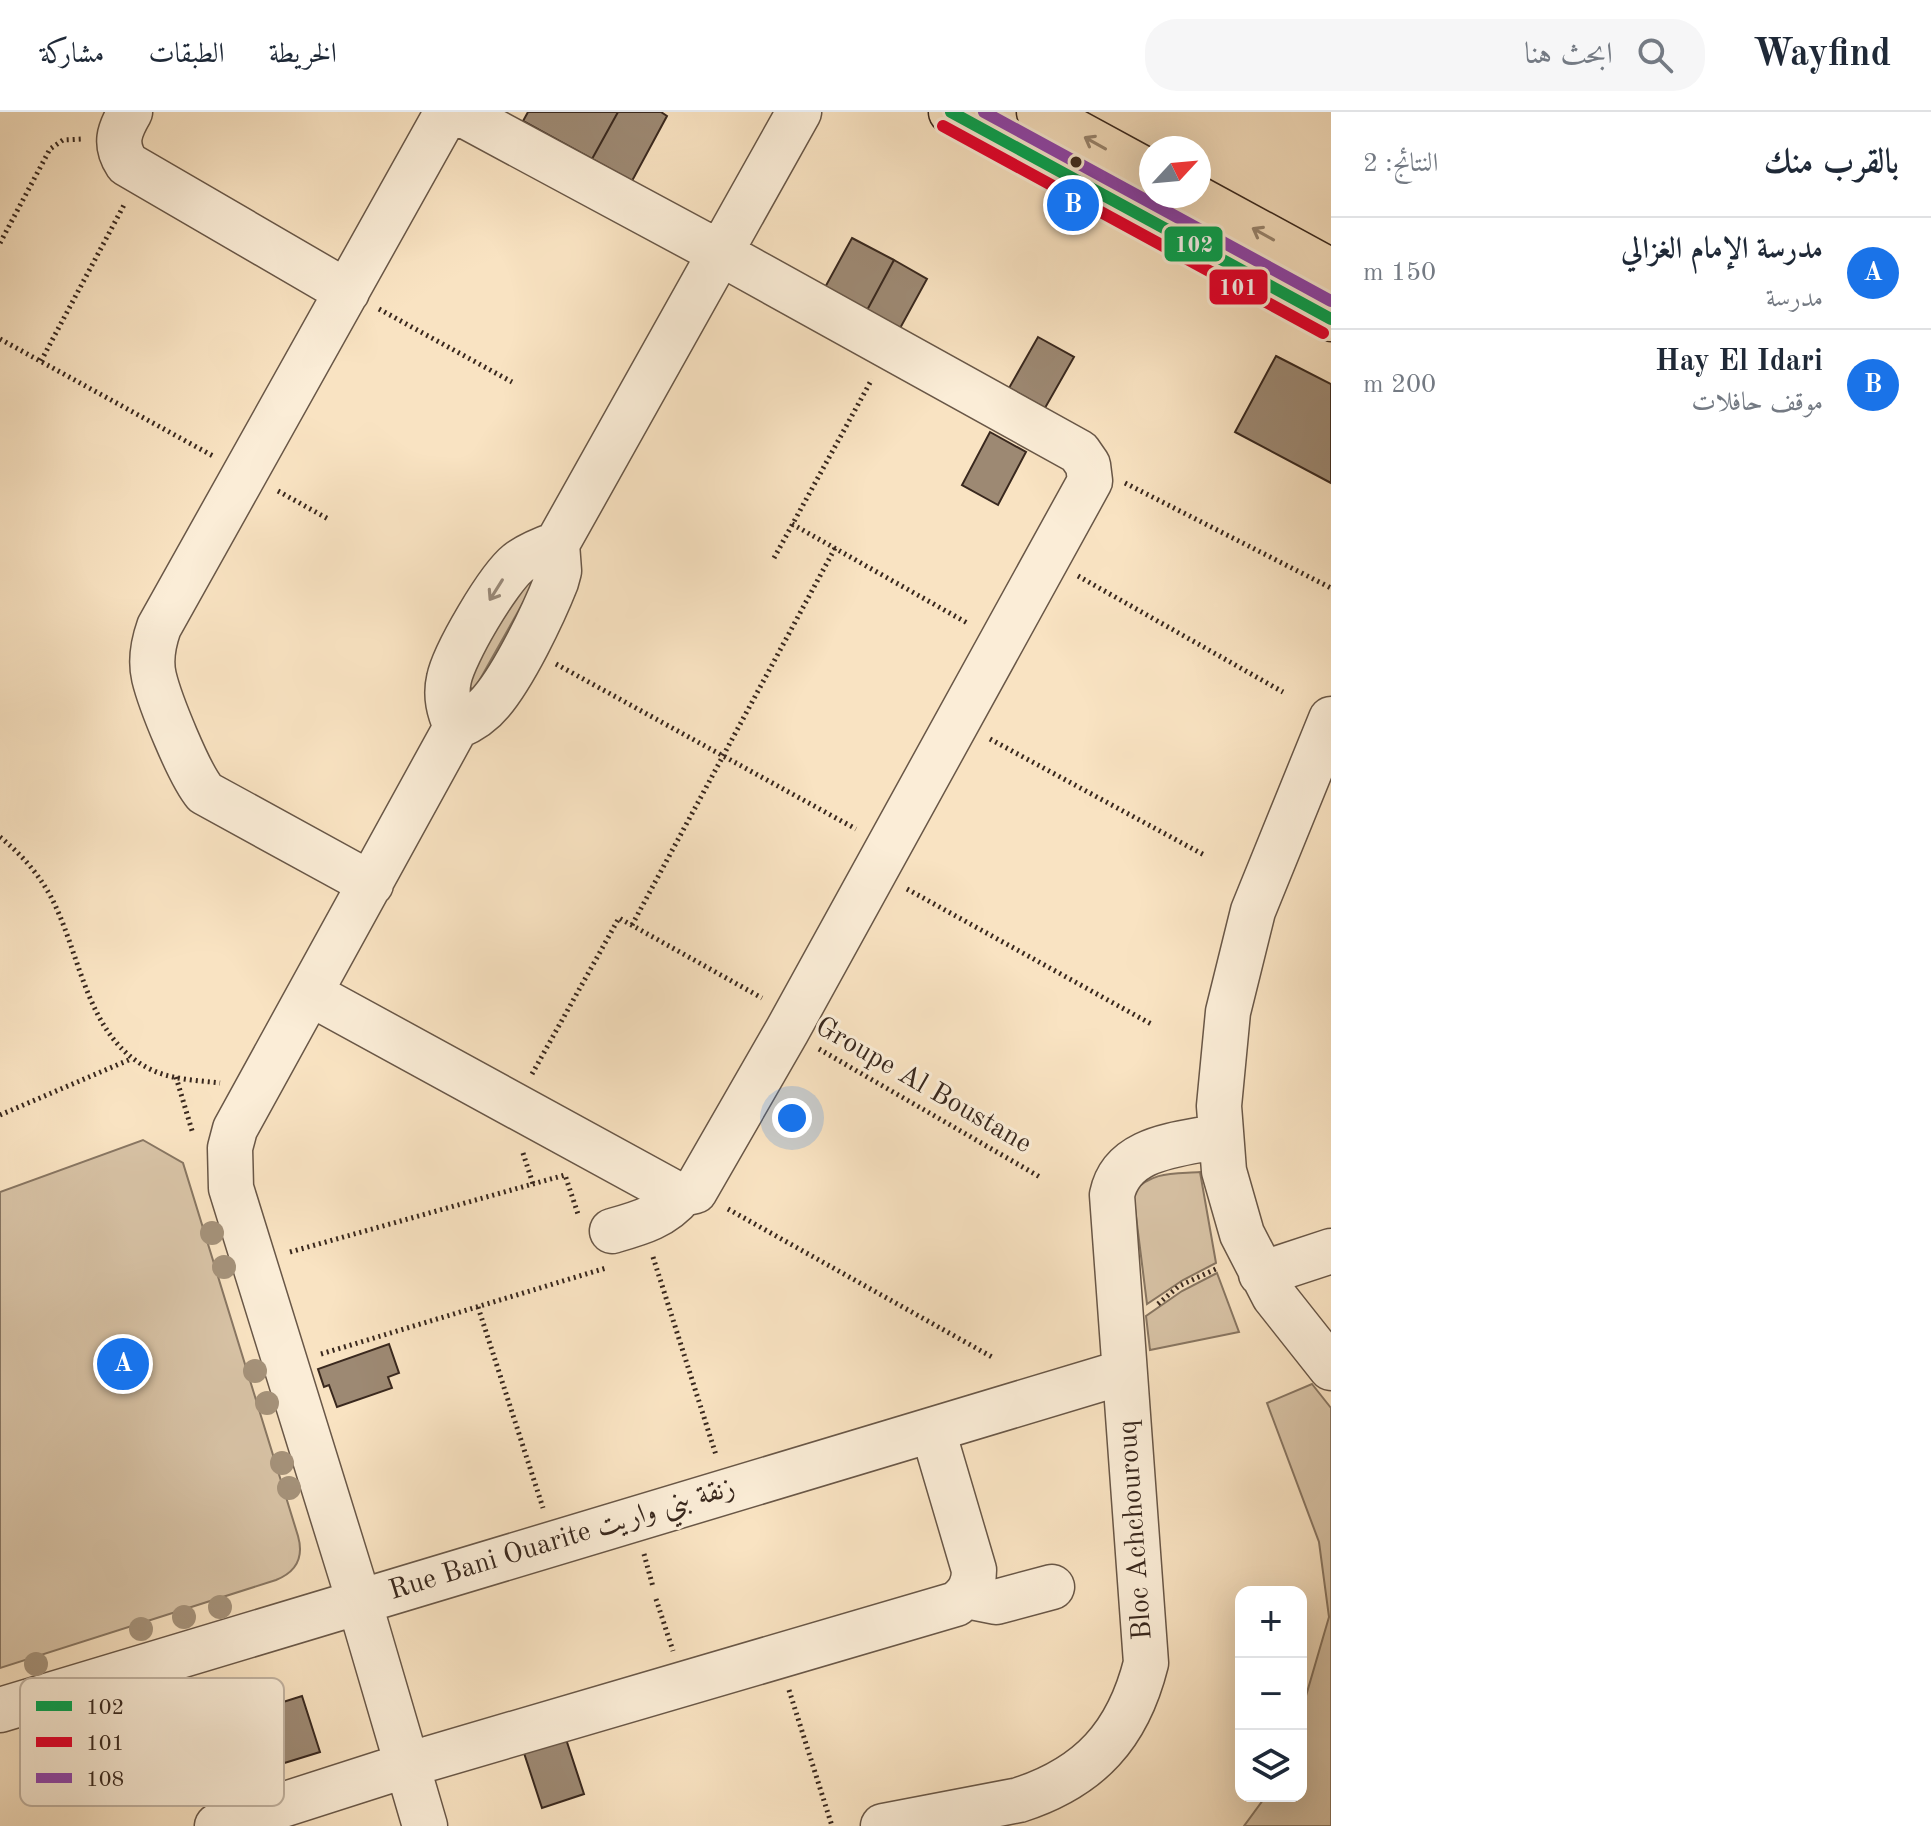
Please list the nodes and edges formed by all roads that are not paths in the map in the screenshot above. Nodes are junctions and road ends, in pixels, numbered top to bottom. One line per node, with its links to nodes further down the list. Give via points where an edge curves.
1 (447, 112): 11 (street)
2 (458, 112): 9 (street)
3 (799, 112): 9 (street)
4 (951, 112): 12 (main road)
5 (1039, 112): 7 (main road, one-way to 5)
6 (130, 142): 11 (street)
7 (1139, 166)
8 (1211, 206): 10 (main road, one-way to 8)
9 (720, 253): 13 (street); 19 (street, via 1079,452 1090,473 1087,488 790,1023)
10 (1331, 271)
11 (347, 292): 16 (street, via 159,627 153,645 154,677 205,793)
12 (1331, 319)
13 (557, 544): 15 (street, via 556,582 524,647 490,703); 15 (street, one-way to 15, via 519,563 500,582 453,666 447,702)
14 (1331, 719): 18 (street, via 1253,911 1238,966 1222,1059)
15 (456, 727): 16 (street)
16 (371, 884): 17 (street)
17 (311, 994): 19 (street); 28 (street, via 235,1129 228,1168)
18 (1220, 1136): 22 (street, via 1242,1234); 24 (street, Bloc Achchourouq, via 1139,1155 1114,1184)
19 (689, 1192): 20 (street)
20 (619, 1246)
21 (1331, 1251): 22 (street)
22 (1242, 1270): 23 (street)
23 (1331, 1368)
24 (1124, 1372): 25 (street, Rue Bani Ouarite زنقة بني واريت); 37 (street, Bloc Achchourouq, via 1146,1663 1129,1714 1098,1756 1039,1794)
25 (933, 1431): 27 (street, via 974,1570); 28 (street, Rue Bani Ouarite زنقة بني واريت)
26 (1052, 1587): 27 (street, via 996,1602)
27 (966, 1596): 32 (street, via 956,1604)
28 (359, 1601): 29 (street, Rue Bani Ouarite زنقة بني واريت); 32 (street)
29 (105, 1678)
30 (20, 1704): 31 (street, Rue Bani Ouarite زنقة بني واريت)
31 (0, 1710)
32 (407, 1765): 33 (street); 36 (street)
33 (284, 1804)
34 (279, 1806): 35 (street)
35 (217, 1826)
36 (425, 1826)
37 (883, 1826)

